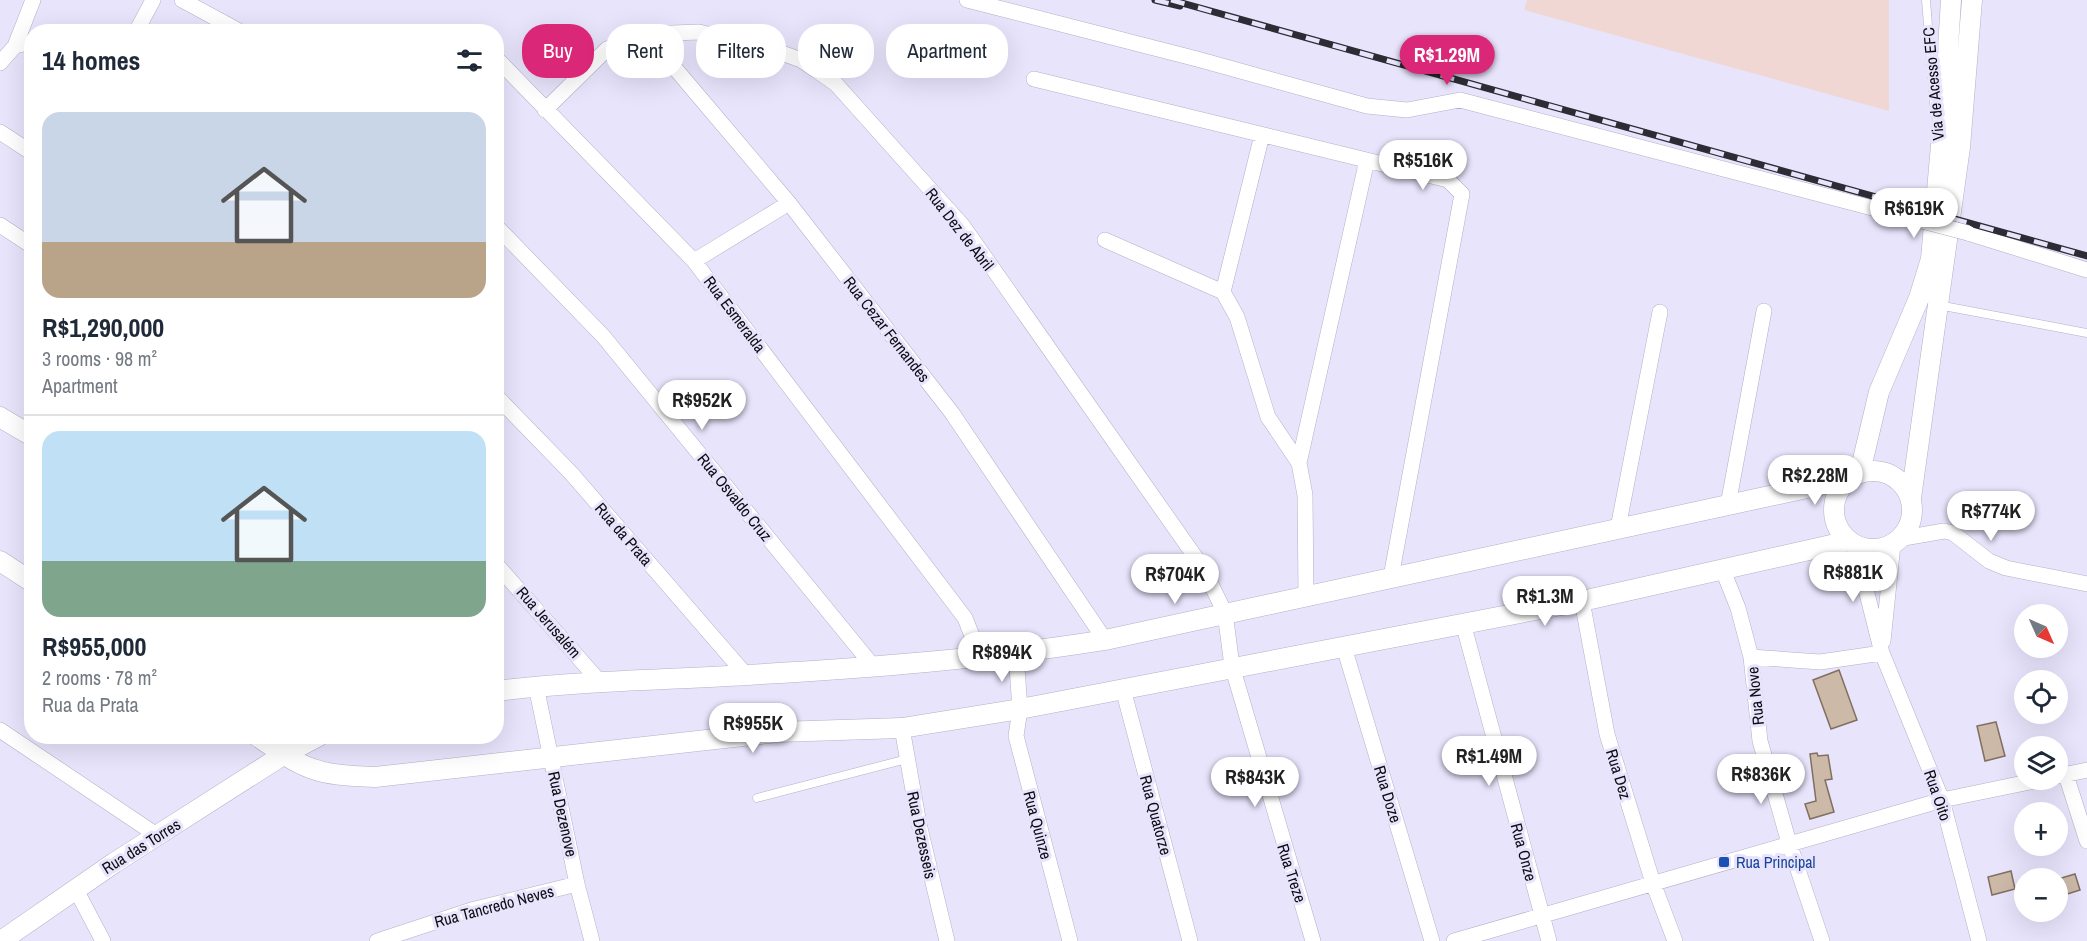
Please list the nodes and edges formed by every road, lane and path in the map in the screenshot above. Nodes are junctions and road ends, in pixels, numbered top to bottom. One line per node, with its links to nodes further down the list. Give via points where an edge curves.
1 (33, 0): 13 (street)
2 (153, 0): 8 (street)
3 (182, 0): 9 (street)
4 (967, 0): 29 (street, bridge, via 1367,106 1407,110 1460,100 1968,233)
5 (1926, 0): 22 (lane, Via de Acesso EFC)
6 (1951, 0): 22 (street)
7 (1972, 0): 31 (street, via 1960,147)
8 (140, 24)
9 (226, 24)
10 (684, 33): 53 (street, Rua Dez de Abril, via 699,32 771,49 801,60 836,84 963,226 1203,568)
11 (24, 46): 13 (street)
12 (606, 50): 17 (street, Rua Dez de Abril)
13 (7, 54)
14 (504, 66): 17 (street, Rua Esmeralda)
15 (683, 78): 23 (street, Rua Cezar Fernandes)
16 (1034, 79): 19 (street)
17 (545, 110): 28 (street, Rua Esmeralda)
18 (0, 132): 20 (street)
19 (1262, 135): 21 (street); 30 (street)
20 (24, 148)
21 (1367, 160): 38 (street); 49 (street, via 1448,180 1462,194)
22 (1940, 169): 39 (street, via 1931,259 1919,298 1879,392)
23 (789, 203): 28 (street); 55 (street, Rua Cezar Fernandes, via 952,413)
24 (0, 225): 27 (street)
25 (504, 234): 61 (street, Rua Osvaldo Cruz, via 603,336)
26 (1105, 240): 30 (street)
27 (24, 241)
28 (694, 261): 59 (street, Rua Esmeralda, via 965,618)
29 (2087, 270)
30 (1223, 292): 38 (street, via 1237,317 1268,417)
31 (1938, 305): 34 (lane); 40 (street)
32 (1764, 311): 41 (street)
33 (1660, 312): 42 (street)
34 (2087, 333)
35 (504, 404): 63 (street, Rua da Prata, via 571,473)
36 (0, 417): 37 (street)
37 (24, 431)
38 (1299, 463): 51 (street, via 1305,495)
39 (1854, 476): 40 (street, via 1872,470 1891,474 1906,486); 41 (street); 44 (street, via 1840,488 1834,510 1841,532)
40 (1911, 498): 43 (street, via 1910,524)
41 (1728, 505): 42 (street)
42 (1618, 528): 49 (street)
43 (1896, 541): 44 (street, via 1881,548); 50 (street, via 1944,531 1953,533 1989,561 2006,568); 57 (street, Rua Oito)
44 (1852, 543): 46 (street); 57 (street, Rua Oito)
45 (0, 561): 48 (street)
46 (1722, 568): 52 (street); 60 (street)
47 (504, 573): 64 (street, Rua Jerusalém)
48 (24, 577)
49 (1391, 577): 51 (street)
50 (2087, 584)
51 (1306, 596): 53 (street)
52 (1582, 601): 54 (street); 85 (street, Rua Dez, via 1607,734)
53 (1225, 614): 55 (street); 62 (street, Rua Dez de Abril)
54 (1463, 623): 56 (street); 88 (street, Rua Onze)
55 (1105, 640): 58 (street)
56 (1344, 647): 62 (street); 97 (street, Rua Doze)
57 (1882, 653): 60 (street, via 1820,662); 81 (street, Rua Oito)
58 (1016, 654): 59 (street); 68 (street, Rua Quinze)
59 (980, 656): 61 (street)
60 (1751, 657): 84 (street, Rua Nove, via 1760,741)
61 (873, 666): 63 (street)
62 (1232, 666): 66 (street); 96 (street, Rua Treze)
63 (746, 675): 64 (street)
64 (599, 681): 65 (street)
65 (536, 686): 67 (street); 74 (street, Rua Dezenove)
66 (1123, 689): 68 (street); 95 (street, Rua Quatorze)
67 (504, 690)
68 (1020, 709): 69 (street); 94 (street, Rua Quinze, via 1016,736)
69 (902, 728): 74 (street, via 778,732); 75 (street, Rua Dezesseis)
70 (0, 730): 82 (street)
71 (268, 744): 73 (street)
72 (304, 744): 73 (street, Rua das Torres)
73 (283, 755): 74 (street, via 315,772 375,777); 82 (street, Rua das Torres)
74 (551, 758): 86 (street, Rua Dezenove)
75 (907, 759): 80 (lane); 93 (street, Rua Dezesseis)
76 (2087, 770): 77 (street)
77 (2068, 774)
78 (2014, 785): 81 (street)
79 (2068, 790): 83 (street)
80 (757, 798)
81 (1941, 800): 84 (street); 102 (street, Rua Oito)
82 (158, 836): 87 (street, Rua das Torres)
83 (2087, 841)
84 (1789, 843): 85 (street); 101 (street, Rua Nove)
85 (1653, 883): 88 (street); 100 (street, Rua Dez)
86 (577, 884): 91 (street, Rua Tancredo Neves, via 471,910); 92 (street, Rua Dezenove)
87 (75, 888): 89 (street, Rua das Torres); 90 (street)
88 (1541, 916): 98 (street); 99 (street, Rua Onze)
89 (9, 938)
90 (103, 941)
91 (380, 941)
92 (592, 941)
93 (947, 941)
94 (1070, 941)
95 (1190, 941)
96 (1313, 941)
97 (1432, 941)
98 (1454, 941)
99 (1549, 941)
100 (1675, 941)
101 (1822, 941)
102 (1979, 941)

